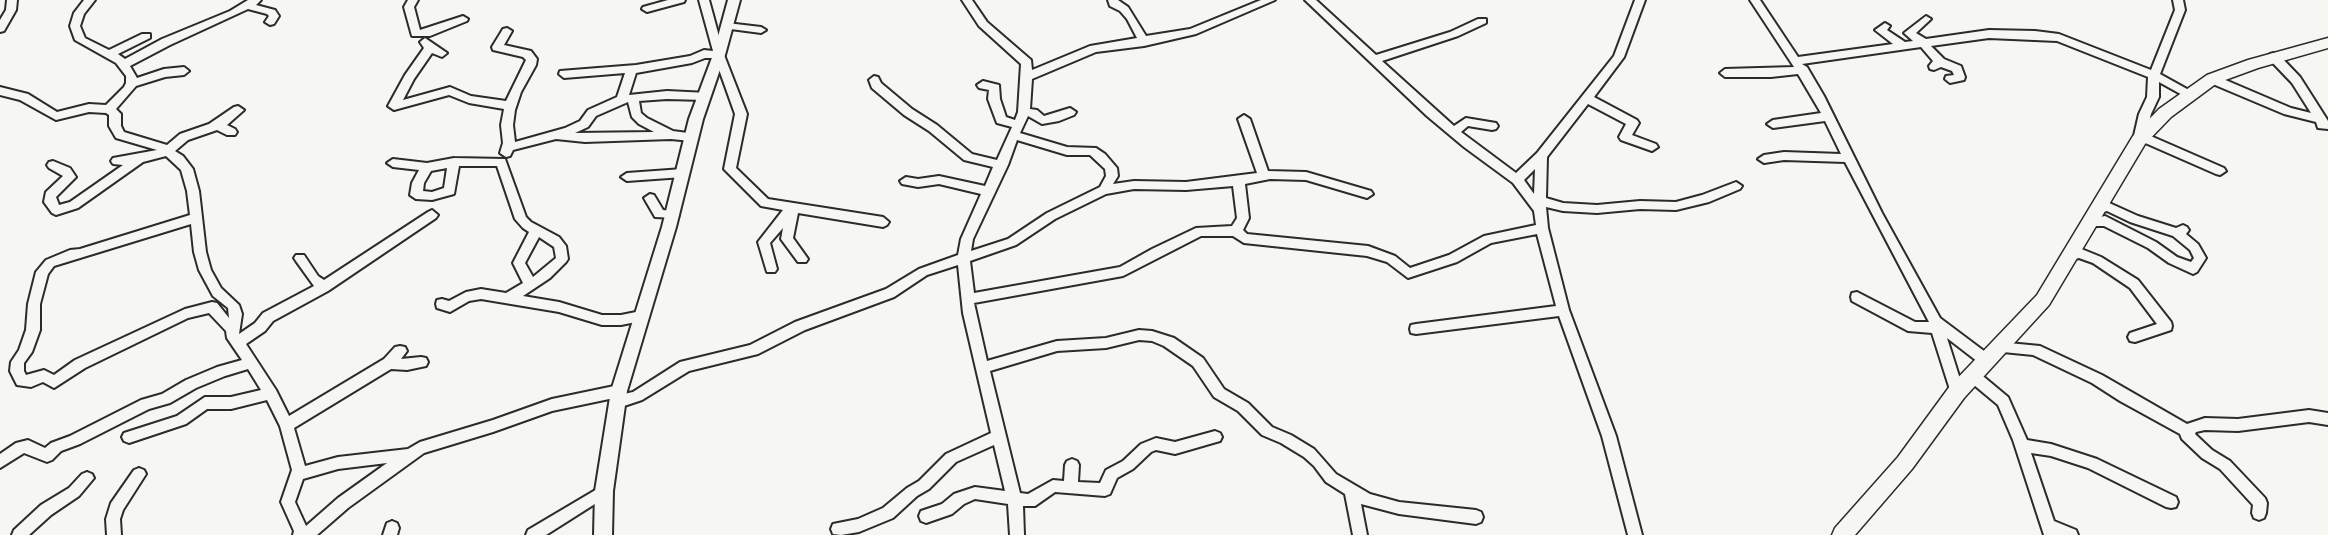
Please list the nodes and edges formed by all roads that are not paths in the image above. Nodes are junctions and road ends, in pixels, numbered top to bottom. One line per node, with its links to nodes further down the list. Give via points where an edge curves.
1 (12, 0): 23 (street, via 11,10)
2 (90, 0): 34 (street, via 79,13 75,26 80,40)
3 (413, 0): 26 (street, via 409,7)
4 (680, 0): 16 (street)
5 (704, 0): 35 (street)
6 (734, 0): 21 (street)
7 (967, 0): 45 (street, via 994,35 1027,63)
8 (1112, 0): 28 (street, via 1124,9)
9 (1270, 0): 28 (street, via 1192,32)
10 (1310, 0): 37 (street)
11 (1640, 0): 54 (street, via 1619,57)
12 (1755, 0): 39 (street)
13 (2178, 0): 44 (street, via 2180,10)
14 (274, 2): 15 (street)
15 (254, 5): 20 (street, via 271,12 274,16); 38 (street, via 194,25)
16 (647, 9)
17 (463, 19): 26 (street, via 426,34)
18 (1926, 19): 29 (street, via 1909,33)
19 (1482, 21): 37 (street, via 1454,34)
20 (270, 22)
21 (727, 26): 24 (street); 35 (street)
22 (1886, 26): 31 (street, via 1880,30)
23 (0, 29)
24 (761, 30)
25 (507, 31): 56 (street, via 497,47 527,54 532,59)
26 (416, 34): 32 (street)
27 (146, 36): 34 (street)
28 (1144, 42): 45 (street, via 1094,49)
29 (1922, 42): 31 (street); 44 (street, via 1989,34 2059,38); 46 (street, via 1937,64 1957,69 1960,76)
30 (2328, 43): 36 (main road)
31 (1902, 45): 39 (street)
32 (430, 48): 33 (street); 56 (street, via 394,106 450,91 469,99)
33 (442, 53)
34 (108, 54): 38 (street)
35 (719, 55): 40 (street, via 650,60); 53 (street); 101 (street, via 741,114 730,169 765,203)
36 (2274, 58): 47 (main road); 63 (street, via 2296,80)
37 (1375, 59): 69 (street)
38 (124, 64): 49 (street)
39 (1800, 66): 42 (street, via 1771,73); 61 (street)
40 (632, 69): 43 (street); 55 (street)
41 (184, 71): 49 (street, via 164,73)
42 (1725, 73)
43 (564, 74)
44 (2154, 75): 52 (street); 73 (street, via 2153,97)
45 (1028, 76): 59 (street)
46 (1950, 79)
47 (2212, 79): 52 (main road); 63 (street, via 2288,111)
48 (874, 80): 86 (street, via 908,112 968,157)
49 (132, 83): 57 (street)
50 (983, 85): 67 (street, via 995,88 994,99 1001,120)
51 (0, 91): 57 (street, via 24,96 56,116 95,108)
52 (2190, 94): 73 (main road)
53 (704, 96): 55 (street); 72 (street)
54 (1587, 98): 75 (street, via 1633,123 1625,136); 77 (street)
55 (628, 99): 70 (street, via 643,121); 71 (street, via 592,113 584,124)
56 (512, 105): 74 (street, via 507,118)
57 (109, 109): 76 (street, via 115,114 115,126 120,135)
58 (238, 110): 65 (street)
59 (1024, 112): 60 (street, via 1033,113 1042,120); 67 (street)
60 (1070, 112)
61 (1828, 117): 64 (street); 80 (street)
62 (1244, 119): 91 (street)
63 (2325, 122)
64 (1773, 124)
65 (218, 125): 68 (street); 76 (street, via 184,136)
66 (1492, 126): 69 (street, via 1466,122)
67 (1017, 130): 86 (street); 96 (street, via 1067,151 1092,152 1101,157 1111,168 1112,176)
68 (231, 132)
69 (1454, 132): 92 (street)
70 (671, 134): 71 (street, via 585,138); 72 (street)
71 (554, 136): 74 (street)
72 (692, 137): 89 (street)
73 (2140, 138): 88 (street); 102 (main road)
74 (508, 147): 83 (street)
75 (1652, 147)
76 (167, 152): 78 (street); 105 (street, via 187,169)
77 (1541, 156): 92 (street); 100 (street)
78 (141, 158): 81 (street); 85 (street, via 74,205 56,210 50,202 50,194 70,177 66,171)
79 (1764, 158): 80 (street)
80 (1849, 158): 124 (street)
81 (117, 161)
82 (454, 162): 83 (street); 87 (street); 87 (street, via 450,191 432,196 416,195 418,183)
83 (501, 162): 109 (street, via 521,219)
84 (393, 163): 87 (street)
85 (53, 165)
86 (1002, 165): 97 (street)
87 (427, 167)
88 (2220, 171)
89 (683, 173): 90 (street); 103 (street)
90 (627, 177)
91 (1264, 177): 94 (street); 98 (street, via 1306,176)
92 (1517, 180): 100 (street)
93 (906, 181): 97 (street, via 939,180)
94 (1240, 182): 96 (street, via 1134,185); 110 (street, via 1243,218)
95 (1736, 186): 100 (street, via 1705,200 1676,206 1597,209)
96 (1104, 190): 114 (street, via 1051,216 1012,242)
97 (989, 191): 114 (street, via 966,239)
98 (1367, 194)
99 (650, 198): 103 (street, via 659,214)
100 (1540, 205): 108 (street)
101 (793, 207): 106 (street); 113 (street, via 787,239); 115 (street, via 764,242)
102 (2100, 208): 107 (main road); 107 (street, via 2107,206 2134,219 2180,230 2200,258 2193,269 2105,221)
103 (672, 215): 123 (street)
104 (432, 216): 117 (street)
105 (196, 218): 125 (street, via 205,270 217,292 233,305 236,314); 125 (street, via 50,263 42,272 34,304 33,330 17,371 22,381 44,376 54,382 80,364 186,314 212,307)
106 (883, 222)
107 (2090, 223): 111 (main road)
108 (1542, 228): 110 (street, via 1488,239 1454,259 1408,273 1391,259 1368,251 1244,238); 122 (street)
109 (536, 230): 116 (street, via 519,263); 116 (street, via 560,246 562,260)
110 (1236, 231): 120 (street, via 1200,231 1123,271)
111 (2071, 255): 127 (street, via 2079,252 2097,260 2134,284 2166,326); 129 (main road, via 2043,300)
112 (300, 258): 117 (street, via 314,279)
113 (802, 259)
114 (964, 259): 120 (street); 139 (street, via 923,272 890,293 800,326 753,350 685,366 637,396)
115 (771, 269)
116 (530, 284): 119 (street)
117 (324, 287): 128 (street, via 268,317)
118 (1857, 297): 124 (street, via 1913,327)
119 (509, 298): 121 (street, via 481,294 450,307); 123 (street, via 559,307 602,320)
120 (969, 299): 135 (street)
121 (442, 304)
122 (1563, 310): 126 (street); 171 (street, via 1609,436)
123 (640, 316): 139 (street)
124 (1936, 325): 131 (street); 137 (street)
125 (232, 328): 128 (street)
126 (1416, 329)
127 (2135, 337)
128 (237, 343): 133 (street)
129 (1998, 347): 131 (main road); 142 (street, via 2036,350 2096,379)
130 (400, 352): 134 (street)
131 (1987, 361): 136 (main road)
132 (421, 362): 134 (street, via 407,365)
133 (250, 363): 138 (street); 148 (street, via 222,371 165,399 146,404 56,447 47,456 34,448 21,447)
134 (389, 363): 141 (street)
135 (981, 368): 143 (street); 154 (street, via 1057,346 1152,336 1169,342 1198,362 1219,393 1243,407 1267,431 1309,453 1331,478)
136 (1973, 376): 137 (main road); 146 (street, via 2003,401)
137 (1957, 392): 172 (main road, via 1906,463)
138 (271, 394): 141 (street); 144 (street, via 231,403 205,403 181,420)
139 (618, 396): 147 (street, via 552,405 493,426 430,443); 155 (street)
140 (2328, 420): 142 (street, via 2309,416 2238,425 2205,424 2192,427)
141 (287, 426): 151 (street)
142 (2189, 432): 158 (street, via 2187,434 2207,454 2225,465 2260,503)
143 (999, 435): 156 (street); 161 (street, via 951,458 924,485 888,513 859,525)
144 (129, 437)
145 (1215, 437): 153 (street, via 1176,448 1156,444 1146,448 1128,465 1110,474 1105,490)
146 (2022, 445): 157 (street, via 2092,463); 162 (street)
147 (407, 455): 151 (street, via 338,463); 166 (street)
148 (0, 462)
149 (1072, 465): 153 (street)
150 (139, 474): 164 (street, via 116,508)
151 (298, 474): 165 (street, via 288,502)
152 (87, 478): 163 (street)
153 (1071, 487): 156 (street, via 1053,486 1030,501)
154 (1351, 489): 160 (street, via 1367,500 1399,508); 170 (street)
155 (604, 491): 167 (street); 168 (street)
156 (1014, 499): 159 (street, via 975,493 959,499 947,510); 169 (street)
157 (2171, 502)
158 (2259, 513)
159 (926, 516)
160 (1476, 517)
161 (838, 529)
162 (2050, 530): 173 (street)
163 (19, 535)
164 (114, 535)
165 (300, 535)
166 (307, 535)
167 (533, 535)
168 (603, 535)
169 (1017, 535)
170 (1360, 535)
171 (1635, 535)
172 (1842, 535)
173 (2071, 535)

